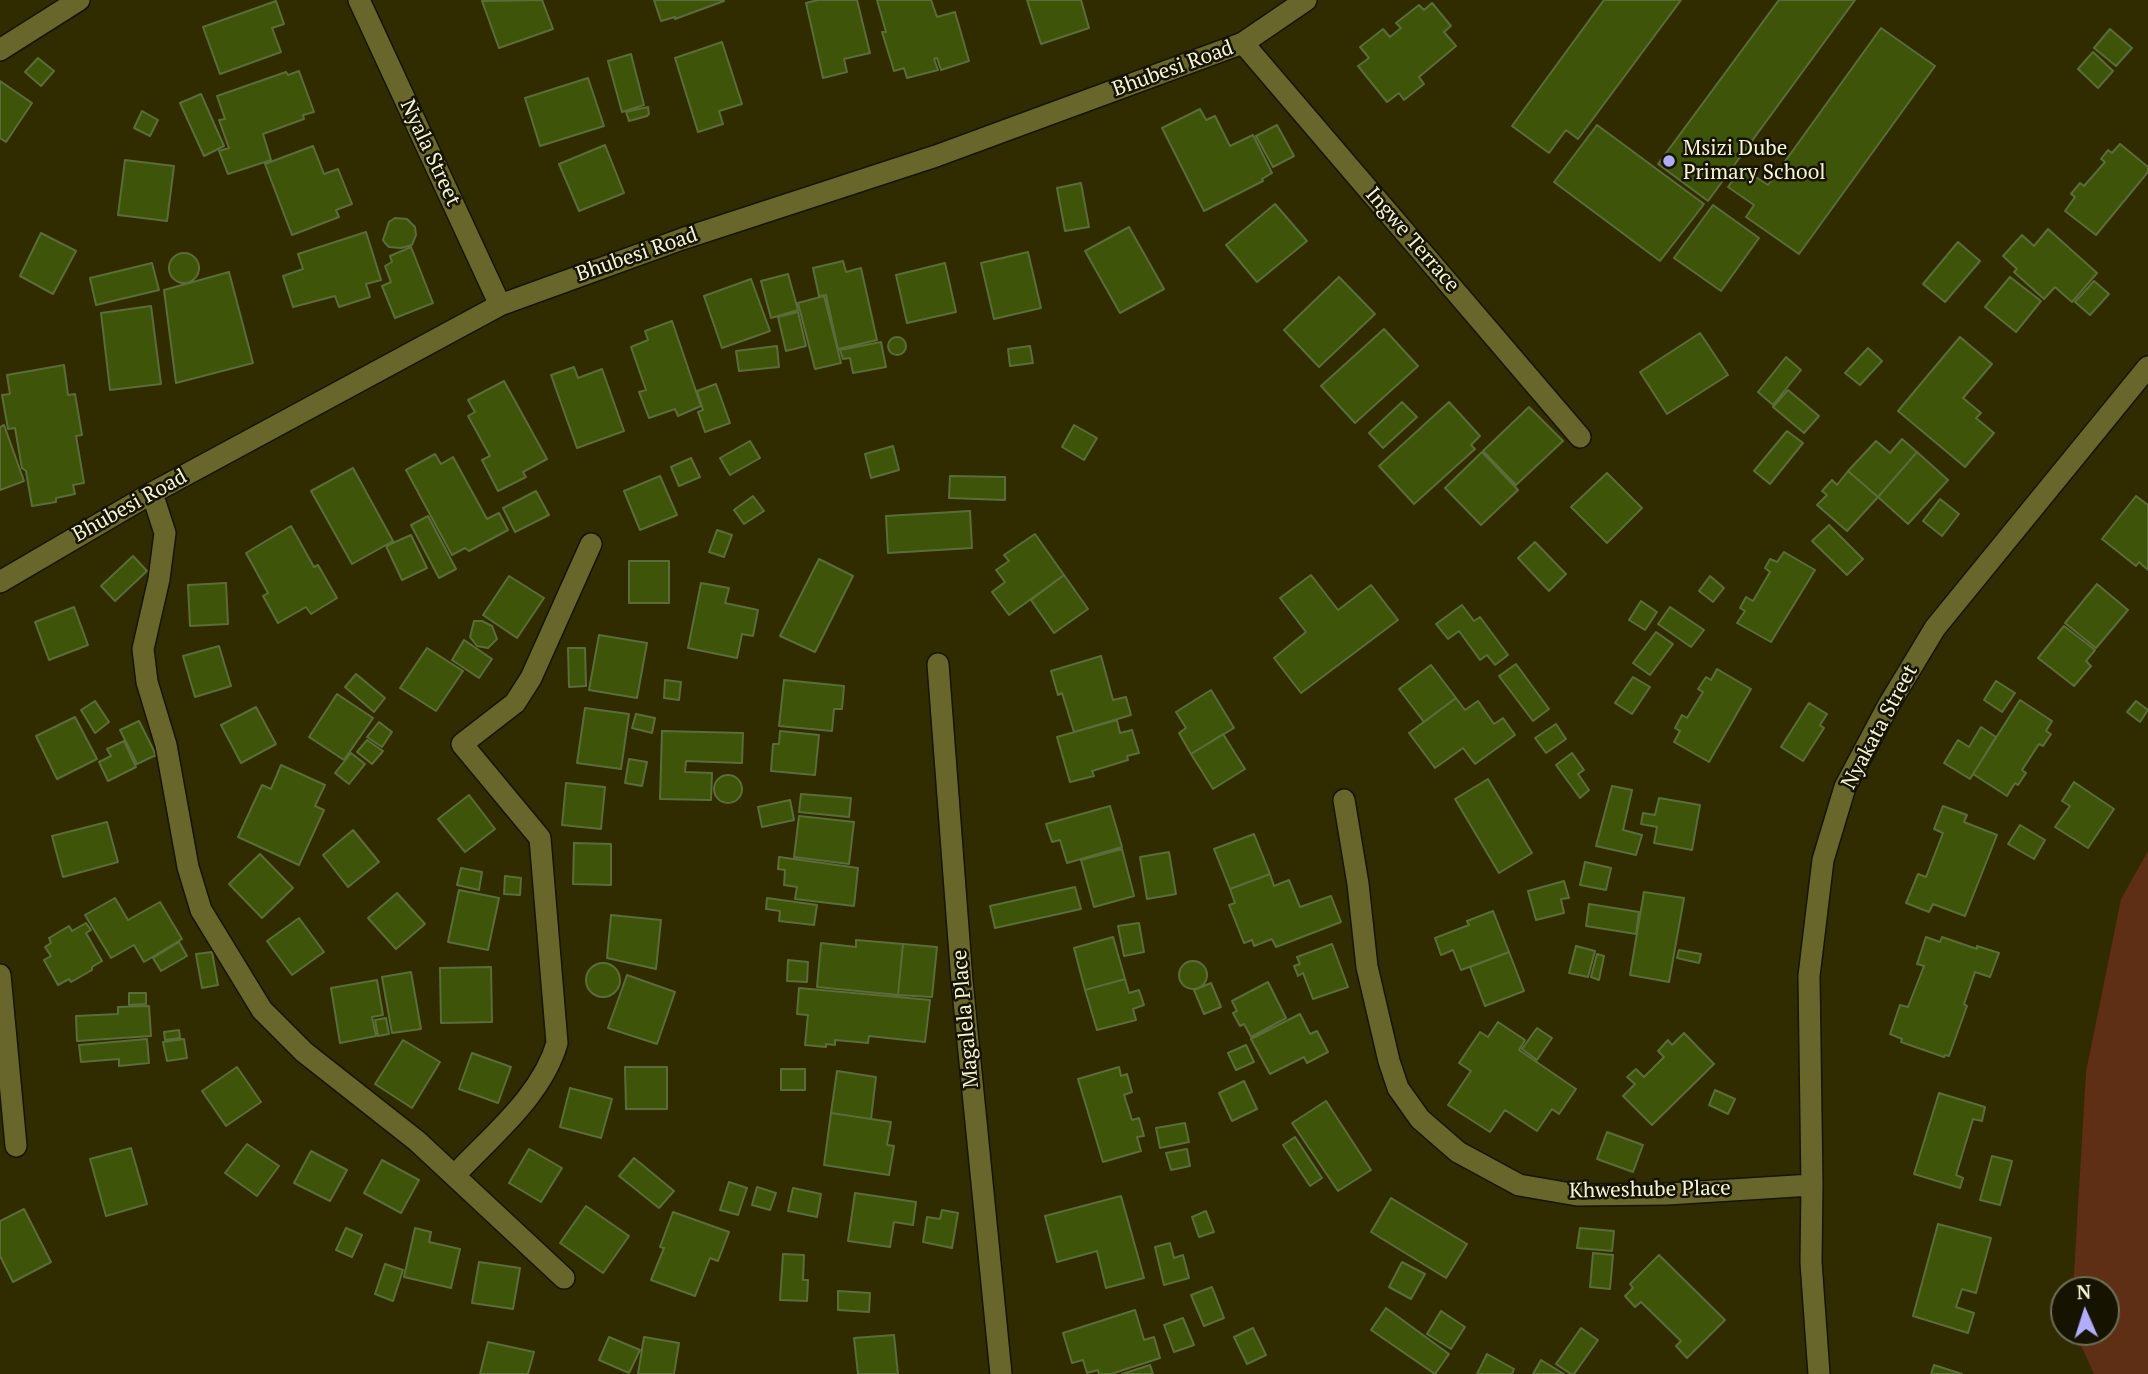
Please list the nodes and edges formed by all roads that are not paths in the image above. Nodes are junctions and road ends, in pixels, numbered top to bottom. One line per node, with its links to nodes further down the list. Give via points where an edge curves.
1 (79, 0): 5 (street)
2 (359, 0): 6 (street, Nyala Street)
3 (1306, 0): 4 (street, Bhubesi Road)
4 (1243, 43): 6 (street, Bhubesi Road, via 936,156 682,239); 8 (street, Ingwe Terrace)
5 (0, 50)
6 (500, 305): 9 (street, Bhubesi Road)
7 (2148, 367): 17 (street, Nyakata Street, via 1934,628 1845,787 1823,860 1809,976)
8 (1580, 437)
9 (152, 493): 11 (street, Bhubesi Road); 16 (street, via 165,533 145,660 201,910 262,1010 304,1052)
10 (591, 544): 16 (street, via 531,678 515,703 462,744 540,838 557,1043 545,1073 519,1107)
11 (0, 582)
12 (938, 664): 19 (street, Magalela Place, via 962,981)
13 (1344, 800): 17 (street, Khweshube Place, via 1367,967 1389,1061 1398,1088 1420,1119 1458,1152 1519,1185 1577,1195)
14 (0, 975): 15 (street)
15 (16, 1146)
16 (455, 1175): 18 (street)
17 (1812, 1185): 20 (street, Nyakata Street, via 1811,1262)
18 (564, 1278)
19 (1001, 1374)
20 (1819, 1374)

